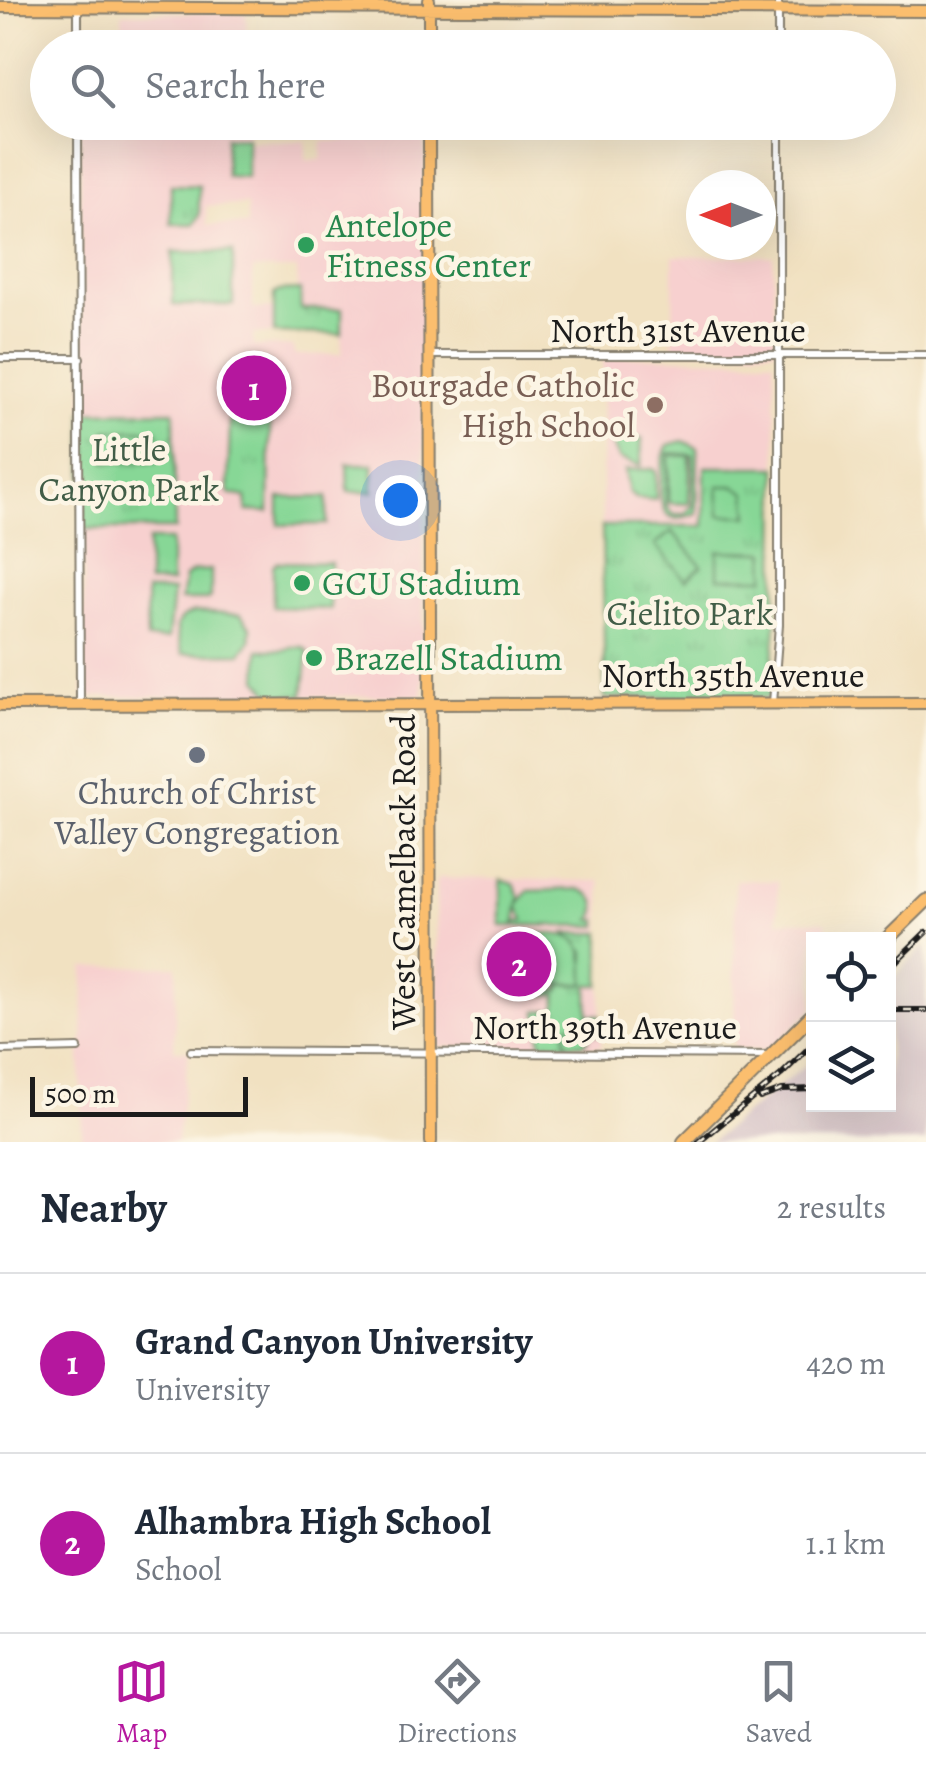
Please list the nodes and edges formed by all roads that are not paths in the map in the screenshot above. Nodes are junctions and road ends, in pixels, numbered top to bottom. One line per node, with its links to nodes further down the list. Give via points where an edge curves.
1 (429, 4): 2 (main road); 4 (main road); 7 (main road)
2 (778, 5): 5 (main road)
3 (0, 7): 4 (main road)
4 (78, 8): 6 (street)
5 (926, 12)
6 (78, 30)
7 (429, 30)
8 (78, 140): 15 (street)
9 (429, 140): 12 (main road, West Camelback Road)
10 (779, 140): 13 (street)
11 (926, 354): 13 (street, North 31st Avenue)
12 (430, 355): 13 (street, North 31st Avenue); 16 (main road, West Camelback Road)
13 (779, 355): 17 (street)
14 (0, 356): 15 (street)
15 (80, 356): 20 (street)
16 (430, 702): 17 (main road, North 35th Avenue); 20 (main road, North 35th Avenue); 30 (main road, West Camelback Road)
17 (774, 703): 18 (main road, North 35th Avenue)
18 (926, 703)
19 (0, 704): 20 (main road, North 35th Avenue)
20 (80, 704)
21 (926, 901): 23 (highway)
22 (926, 909): 24 (highway)
23 (896, 934)
24 (896, 936)
25 (806, 1022): 31 (highway)
26 (806, 1029): 31 (highway)
27 (78, 1048): 28 (street)
28 (0, 1050)
29 (192, 1051): 30 (street, North 39th Avenue)
30 (431, 1051): 31 (street, North 39th Avenue); 32 (main road, West Camelback Road)
31 (774, 1057): 33 (highway); 34 (highway)
32 (431, 1142)
33 (684, 1142)
34 (692, 1142)

